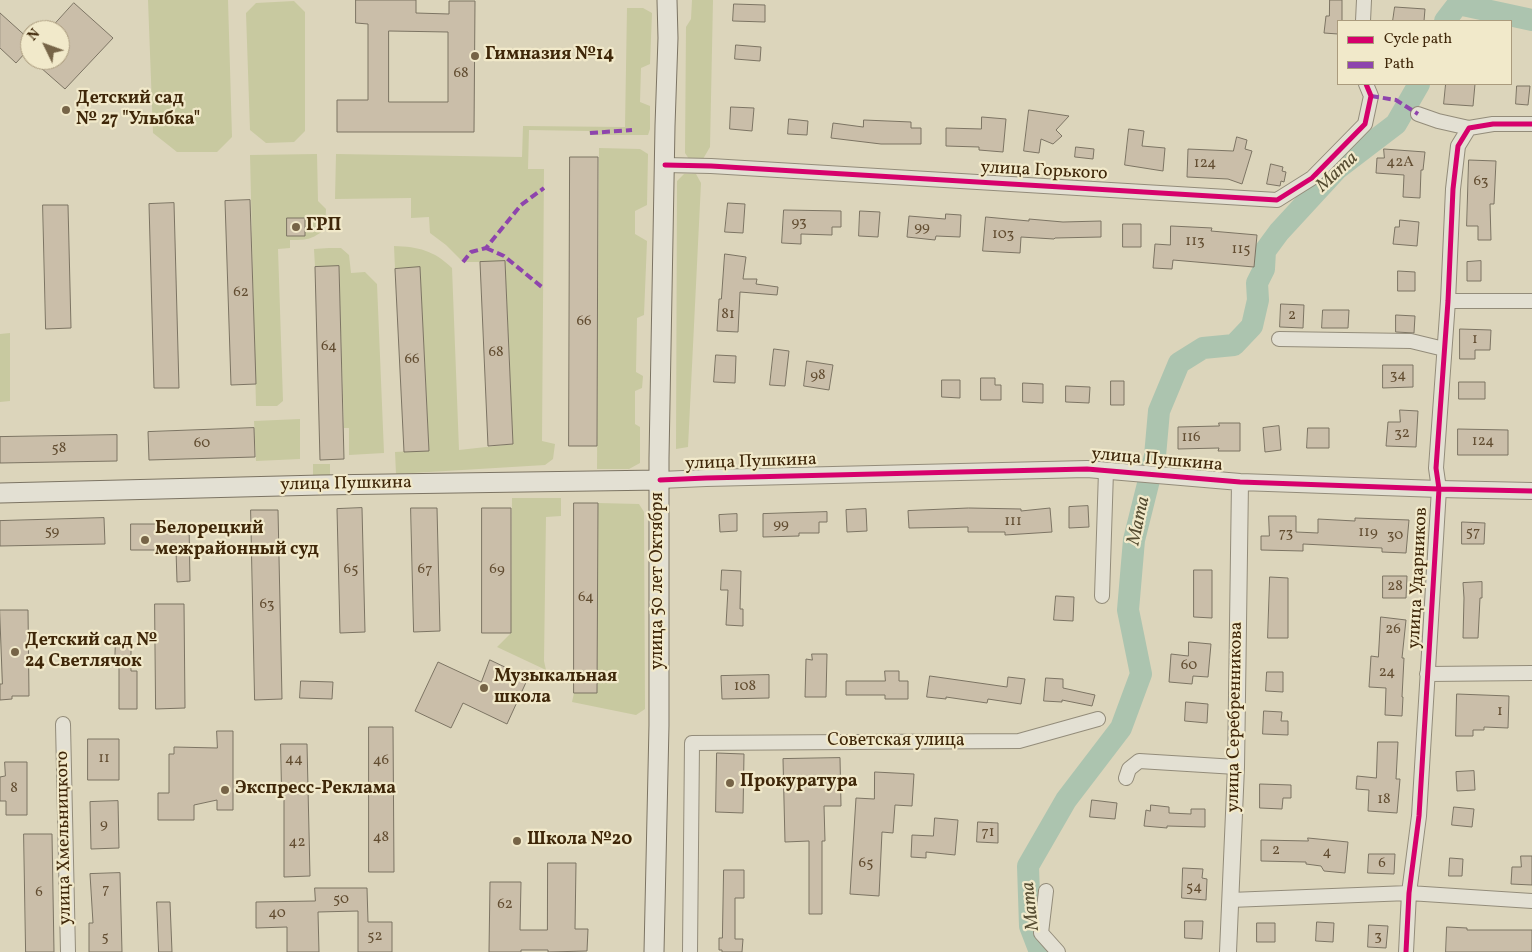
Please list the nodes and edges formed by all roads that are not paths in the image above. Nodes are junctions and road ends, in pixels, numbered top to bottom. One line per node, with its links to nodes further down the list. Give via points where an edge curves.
1 (667, 0): 8 (main road, улица 50 лет Октября)
2 (1364, 0): 3 (street)
3 (1363, 20)
4 (1368, 90): 8 (street, улица Горького, via 1365,124 1312,178 1276,200 712,166)
5 (1418, 114): 7 (street)
6 (1532, 124): 7 (street)
7 (1469, 128): 9 (street, улица Ударников, via 1458,146)
8 (665, 166): 14 (main road, улица 50 лет Октября)
9 (1448, 301): 10 (street); 12 (street, улица Ударников)
10 (1532, 301)
11 (1279, 339): 12 (street, via 1411,341)
12 (1444, 349): 16 (street, улица Ударников, via 1436,468)
13 (1106, 471): 14 (street, улица Пушкина); 15 (street, улица Пушкина); 19 (street)
14 (660, 480): 18 (main road, улица Пушкина); 31 (main road, улица 50 лет Октября)
15 (1240, 482): 16 (street, улица Пушкина); 24 (street, улица Серебренникова)
16 (1439, 489): 17 (street, улица Пушкина); 21 (street, улица Ударников)
17 (1532, 490)
18 (0, 493)
19 (1102, 596)
20 (1532, 673): 21 (street)
21 (1428, 674): 27 (street, улица Ударников, via 1419,816)
22 (1098, 719): 32 (street, Советская улица, via 1019,741 692,743)
23 (63, 724): 30 (street, улица Хмельницкого)
24 (1236, 767): 25 (street, via 1140,761 1129,769); 28 (street, улица Серебренникова)
25 (1126, 778)
26 (1046, 891): 33 (street, via 1041,933)
27 (1408, 893): 28 (street); 29 (street); 35 (street, улица Ударников)
28 (1230, 900): 34 (street, улица Серебренникова)
29 (1532, 901)
30 (68, 952)
31 (654, 952)
32 (690, 952)
33 (1058, 952)
34 (1228, 952)
35 (1406, 952)

